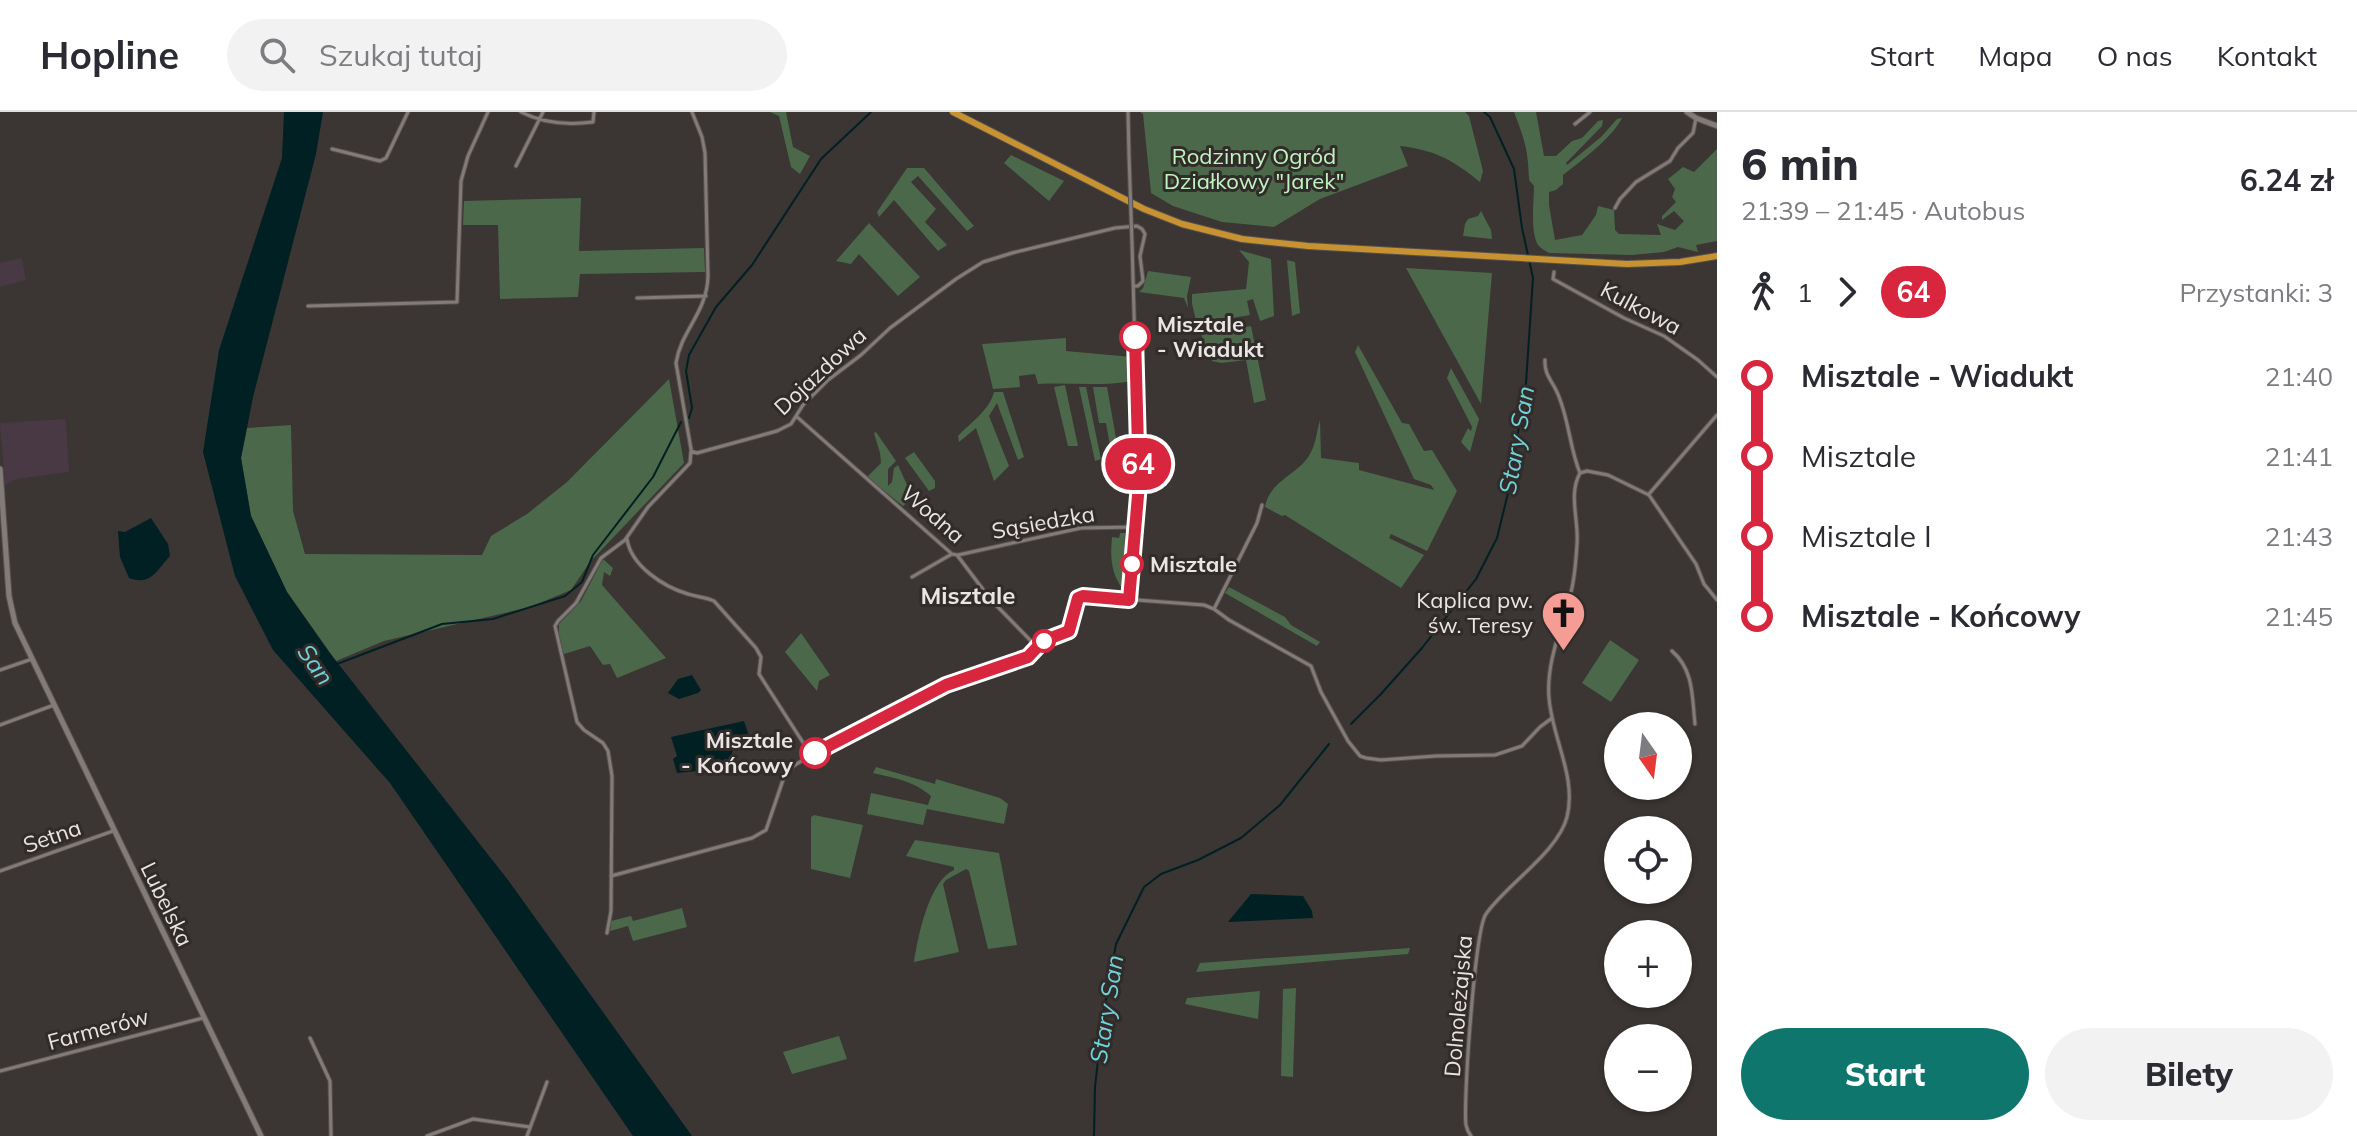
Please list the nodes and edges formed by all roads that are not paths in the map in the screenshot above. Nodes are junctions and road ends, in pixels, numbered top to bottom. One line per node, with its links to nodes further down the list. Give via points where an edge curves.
1 (408, 112): 15 (street, via 380,161)
2 (488, 112): 23 (street, via 461,181 457,302)
3 (521, 112): 12 (street)
4 (543, 112): 12 (street)
5 (594, 112): 12 (street, via 593,122)
6 (692, 112): 21 (street, via 705,153)
7 (953, 112): 18 (main road, via 1123,199 1242,239 1648,264)
8 (1128, 112): 20 (street, bridge)
9 (1590, 112): 13 (street)
10 (1687, 112): 11 (main road)
11 (1696, 118): 14 (main road); 17 (street, via 1693,133 1670,161 1636,182)
12 (540, 120): 16 (street)
13 (1575, 124)
14 (1717, 126)
15 (332, 149)
16 (516, 166)
17 (1615, 208)
18 (1717, 256)
19 (1554, 272): 25 (street, Kulkowa, via 1553,279 1664,336)
20 (1134, 286): 26 (street, Dojazdowa, via 1143,281 1140,256 1145,234 1137,226 983,262 890,328); 35 (street, via 1139,473)
21 (706, 296): 22 (street); 28 (street, via 676,363)
22 (637, 298)
23 (308, 306)
24 (1545, 360): 32 (street, Dolnoleżajska)
25 (1717, 377)
26 (796, 415): 29 (street, Dojazdowa, via 777,431); 37 (street, Wodna)
27 (1717, 415): 33 (street)
28 (691, 451): 29 (street); 30 (street)
29 (697, 453): 30 (street)
30 (690, 463): 36 (street)
31 (0, 469): 44 (main road, Lubelska, via 10,605)
32 (1580, 473): 33 (street, via 1608,475); 47 (street, Dolnoleżajska, via 1573,485 1578,540 1572,590 1548,679)
33 (1649, 495): 40 (street)
34 (1262, 505): 41 (street)
35 (1135, 527): 37 (street, Sąsiedzka, via 1081,528); 39 (street)
36 (627, 538): 50 (street, via 640,565 675,588 714,601 756,648 759,674); 53 (street, via 601,558 576,603 555,626 577,722 608,751)
37 (955, 555): 38 (street, Sąsiedzka); 42 (street, Wodna, via 991,600)
38 (912, 577)
39 (1129, 600): 41 (street); 42 (street, via 1078,598 1069,631)
40 (1717, 600)
41 (1214, 609): 47 (street, via 1311,666 1360,756 1495,755 1522,746)
42 (1039, 646): 50 (street, via 1028,657 946,685)
43 (1672, 651): 48 (street, via 1690,675)
44 (32, 659): 45 (street); 46 (main road, Lubelska)
45 (0, 670)
46 (54, 705): 49 (street); 51 (main road, Lubelska)
47 (1552, 718): 64 (street, Dolnoleżajska, via 1566,767 1567,819 1557,838 1484,916 1466,1101)
48 (1695, 724)
49 (0, 725)
50 (811, 755): 53 (street, via 783,780 766,830)
51 (114, 831): 52 (street, Setna); 55 (main road, Lubelska)
52 (0, 871)
53 (611, 876): 54 (street)
54 (607, 933)
55 (203, 1018): 57 (street, Farmerów); 60 (main road, Lubelska)
56 (310, 1038): 61 (street, via 330,1081)
57 (0, 1071)
58 (547, 1082): 59 (street)
59 (530, 1127): 62 (street, via 473,1119); 63 (street)
60 (261, 1136)
61 (331, 1136)
62 (427, 1136)
63 (527, 1136)
64 (1471, 1136)

